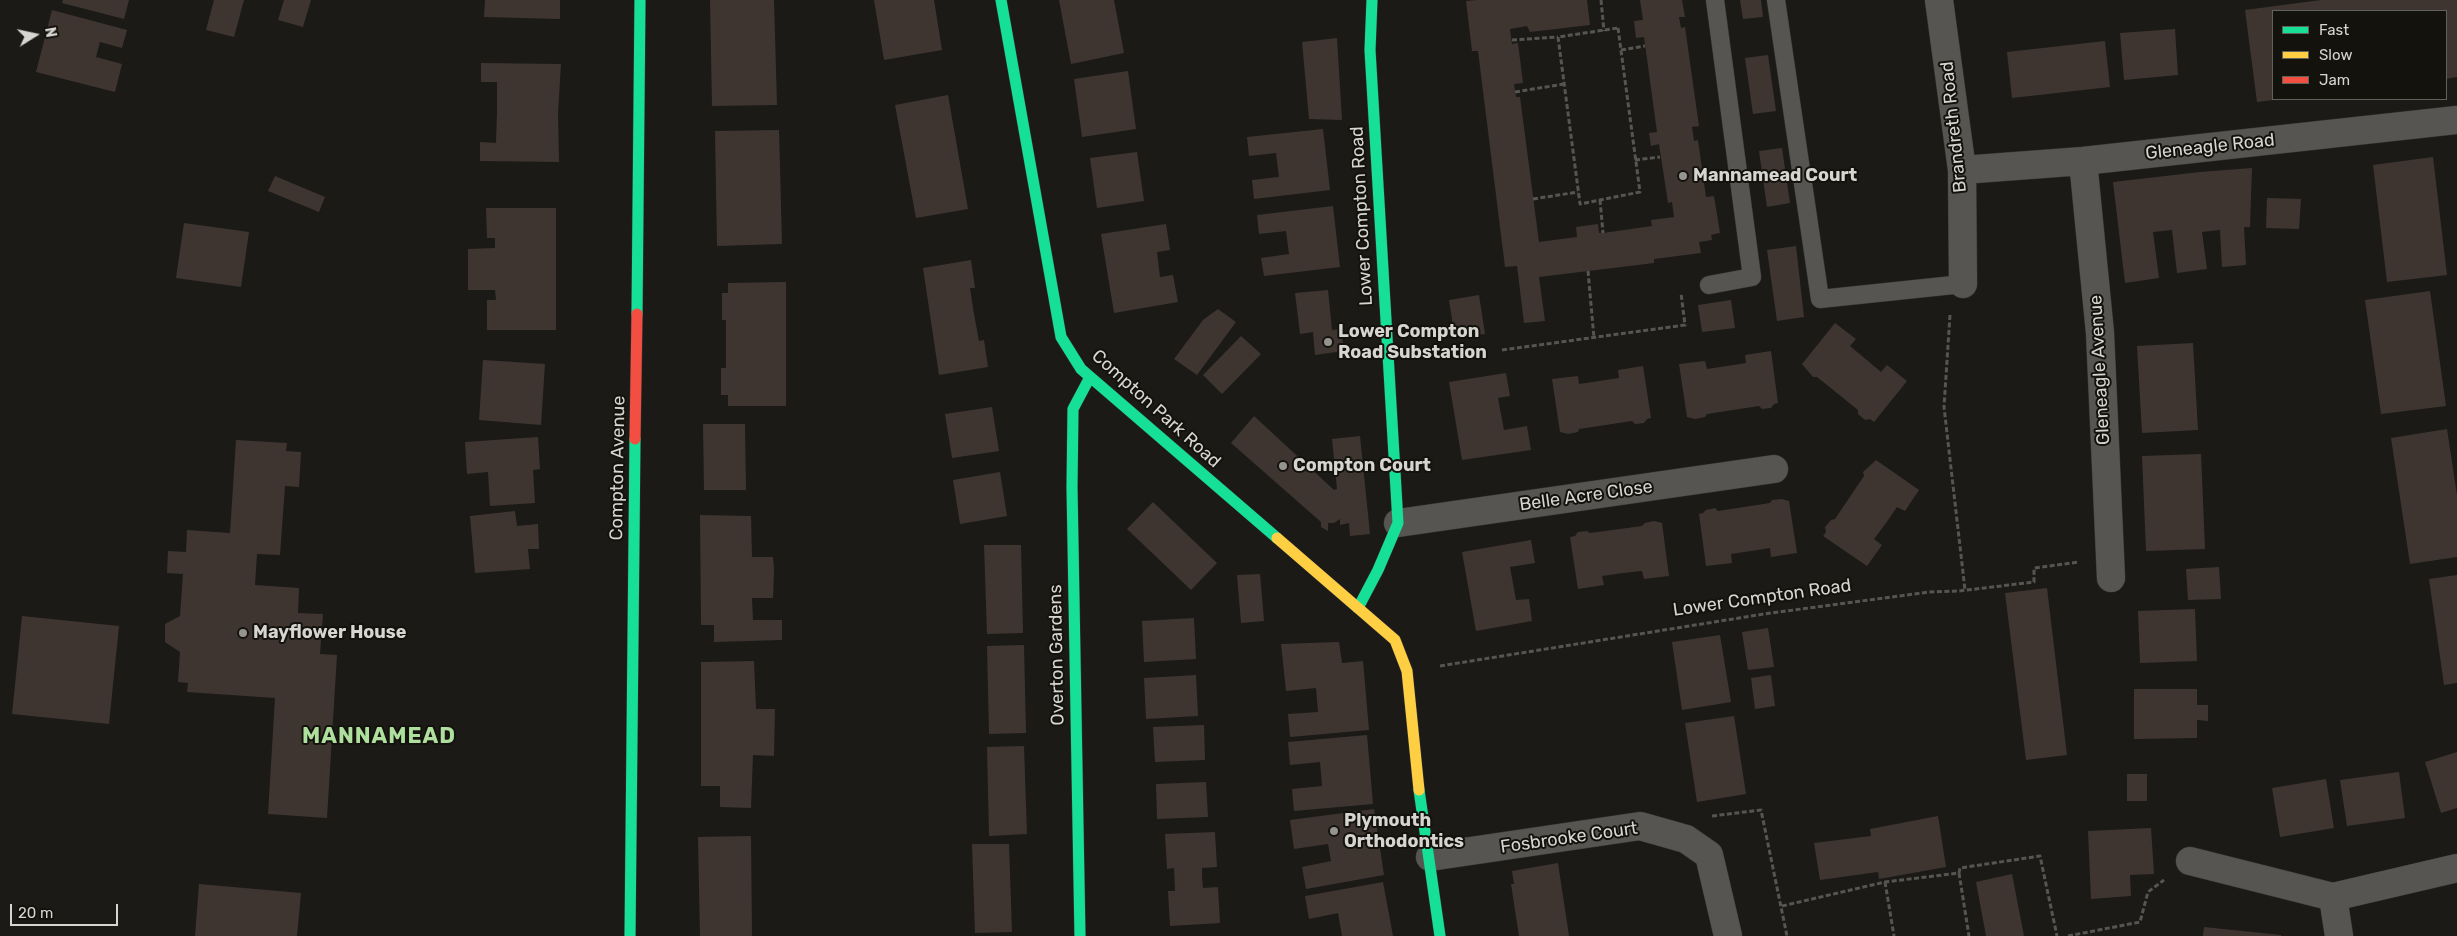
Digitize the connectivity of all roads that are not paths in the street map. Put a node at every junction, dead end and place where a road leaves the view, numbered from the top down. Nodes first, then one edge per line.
1 (640, 0) edge
2 (1001, 0) edge
3 (1372, 0) edge
4 (1716, 0) edge
5 (1776, 0) edge
6 (1939, 0) edge
7 (2457, 120) edge
8 (2083, 161) junction
9 (1962, 170) junction
10 (1709, 285) road end
11 (1958, 285) joint
12 (1090, 377) junction
13 (1774, 470) dead end
14 (1398, 523) junction
15 (2110, 568) road end
16 (1358, 608) junction
17 (1430, 857) junction
18 (2190, 861) road end
19 (2457, 868) edge
20 (2333, 897) junction
21 (630, 936) edge
22 (1080, 936) edge
23 (1440, 936) edge
24 (1728, 936) edge
25 (2339, 936) edge

1 - 21 street, Compton Avenue
2 - 12 street, Compton Park Road
3 - 14 street, Lower Compton Road
4 - 10 lane
5 - 11 lane
6 - 9 street, Brandreth Road
7 - 8 street, Gleneagle Road
8 - 9 street, Gleneagle Road
8 - 15 street, Gleneagle Avenue
9 - 11 street, Brandreth Road
12 - 16 street, Compton Park Road
12 - 22 street, Overton Gardens
13 - 14 street, Belle Acre Close
14 - 16 street, Lower Compton Road
16 - 17 street
17 - 23 street
17 - 24 street, Fosbrooke Court
18 - 20 street
19 - 20 street
20 - 25 street

